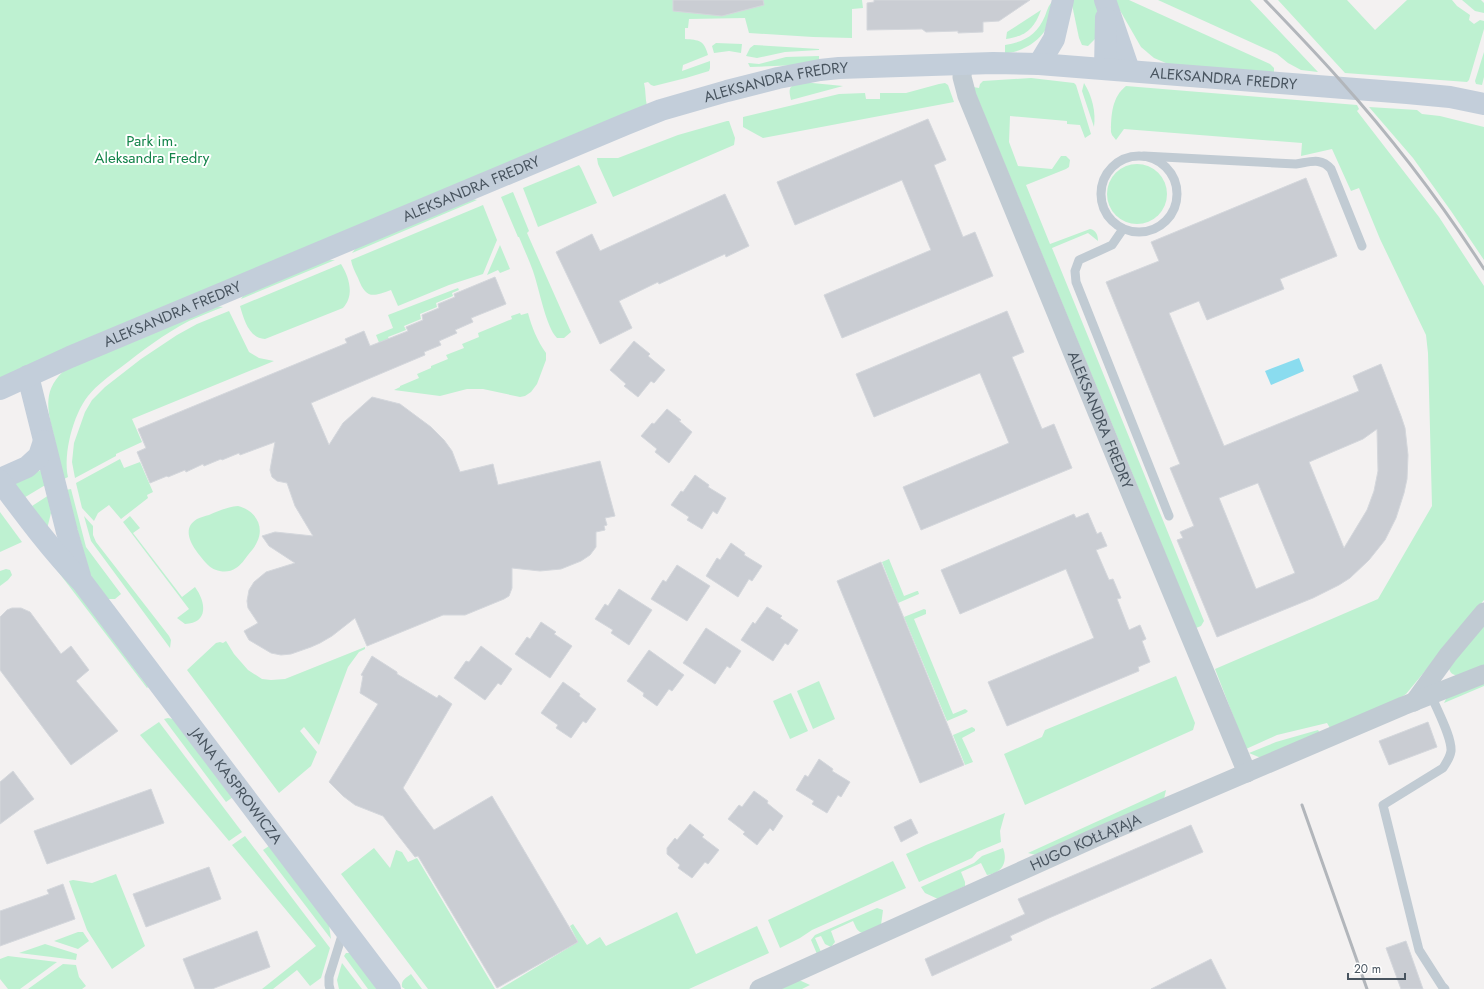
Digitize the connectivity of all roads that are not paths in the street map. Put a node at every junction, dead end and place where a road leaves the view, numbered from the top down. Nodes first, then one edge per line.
1 (1063, 0) edge
2 (1104, 0) edge
3 (1040, 64) junction
4 (963, 65) junction
5 (1072, 66) junction
6 (1105, 69) junction
7 (1129, 70) junction
8 (1484, 104) edge
9 (1144, 156) junction
10 (1123, 229) junction
11 (1362, 246) dead end
12 (28, 376) junction
13 (0, 389) edge
14 (44, 441) junction
15 (0, 480) edge
16 (62, 510) junction
17 (1169, 516) dead end
18 (45, 540) junction
19 (83, 583) junction
20 (1484, 612) edge
21 (1484, 674) edge
22 (1431, 695) junction
23 (1414, 702) junction
24 (1247, 773) junction
25 (344, 928) junction
26 (330, 989) edge
27 (390, 989) edge
28 (759, 989) edge
29 (1445, 989) edge

1 - 3 street
1 - 5 street
2 - 6 street
2 - 7 street
3 - 4 street, ALEKSANDRA FREDRY
3 - 5 street, ALEKSANDRA FREDRY
4 - 12 street, ALEKSANDRA FREDRY
4 - 24 street, ALEKSANDRA FREDRY
5 - 6 street, ALEKSANDRA FREDRY
6 - 7 street, ALEKSANDRA FREDRY
7 - 8 street, ALEKSANDRA FREDRY
9 - 10 lane
9 - 10 lane
9 - 11 lane
10 - 17 lane
12 - 13 street, ALEKSANDRA FREDRY
12 - 14 street, JANA KASPROWICZA
14 - 15 street, JANA KASPROWICZA
14 - 16 street, JANA KASPROWICZA
15 - 18 street, JANA KASPROWICZA
16 - 18 street
16 - 19 street, JANA KASPROWICZA
18 - 19 street, JANA KASPROWICZA
19 - 25 street, JANA KASPROWICZA
20 - 23 street
21 - 22 street, HUGO KOŁŁĄTAJA
22 - 23 street, HUGO KOŁŁĄTAJA
22 - 29 lane
23 - 24 street, HUGO KOŁŁĄTAJA
24 - 28 street, HUGO KOŁŁĄTAJA
25 - 26 lane
25 - 27 street, JANA KASPROWICZA

